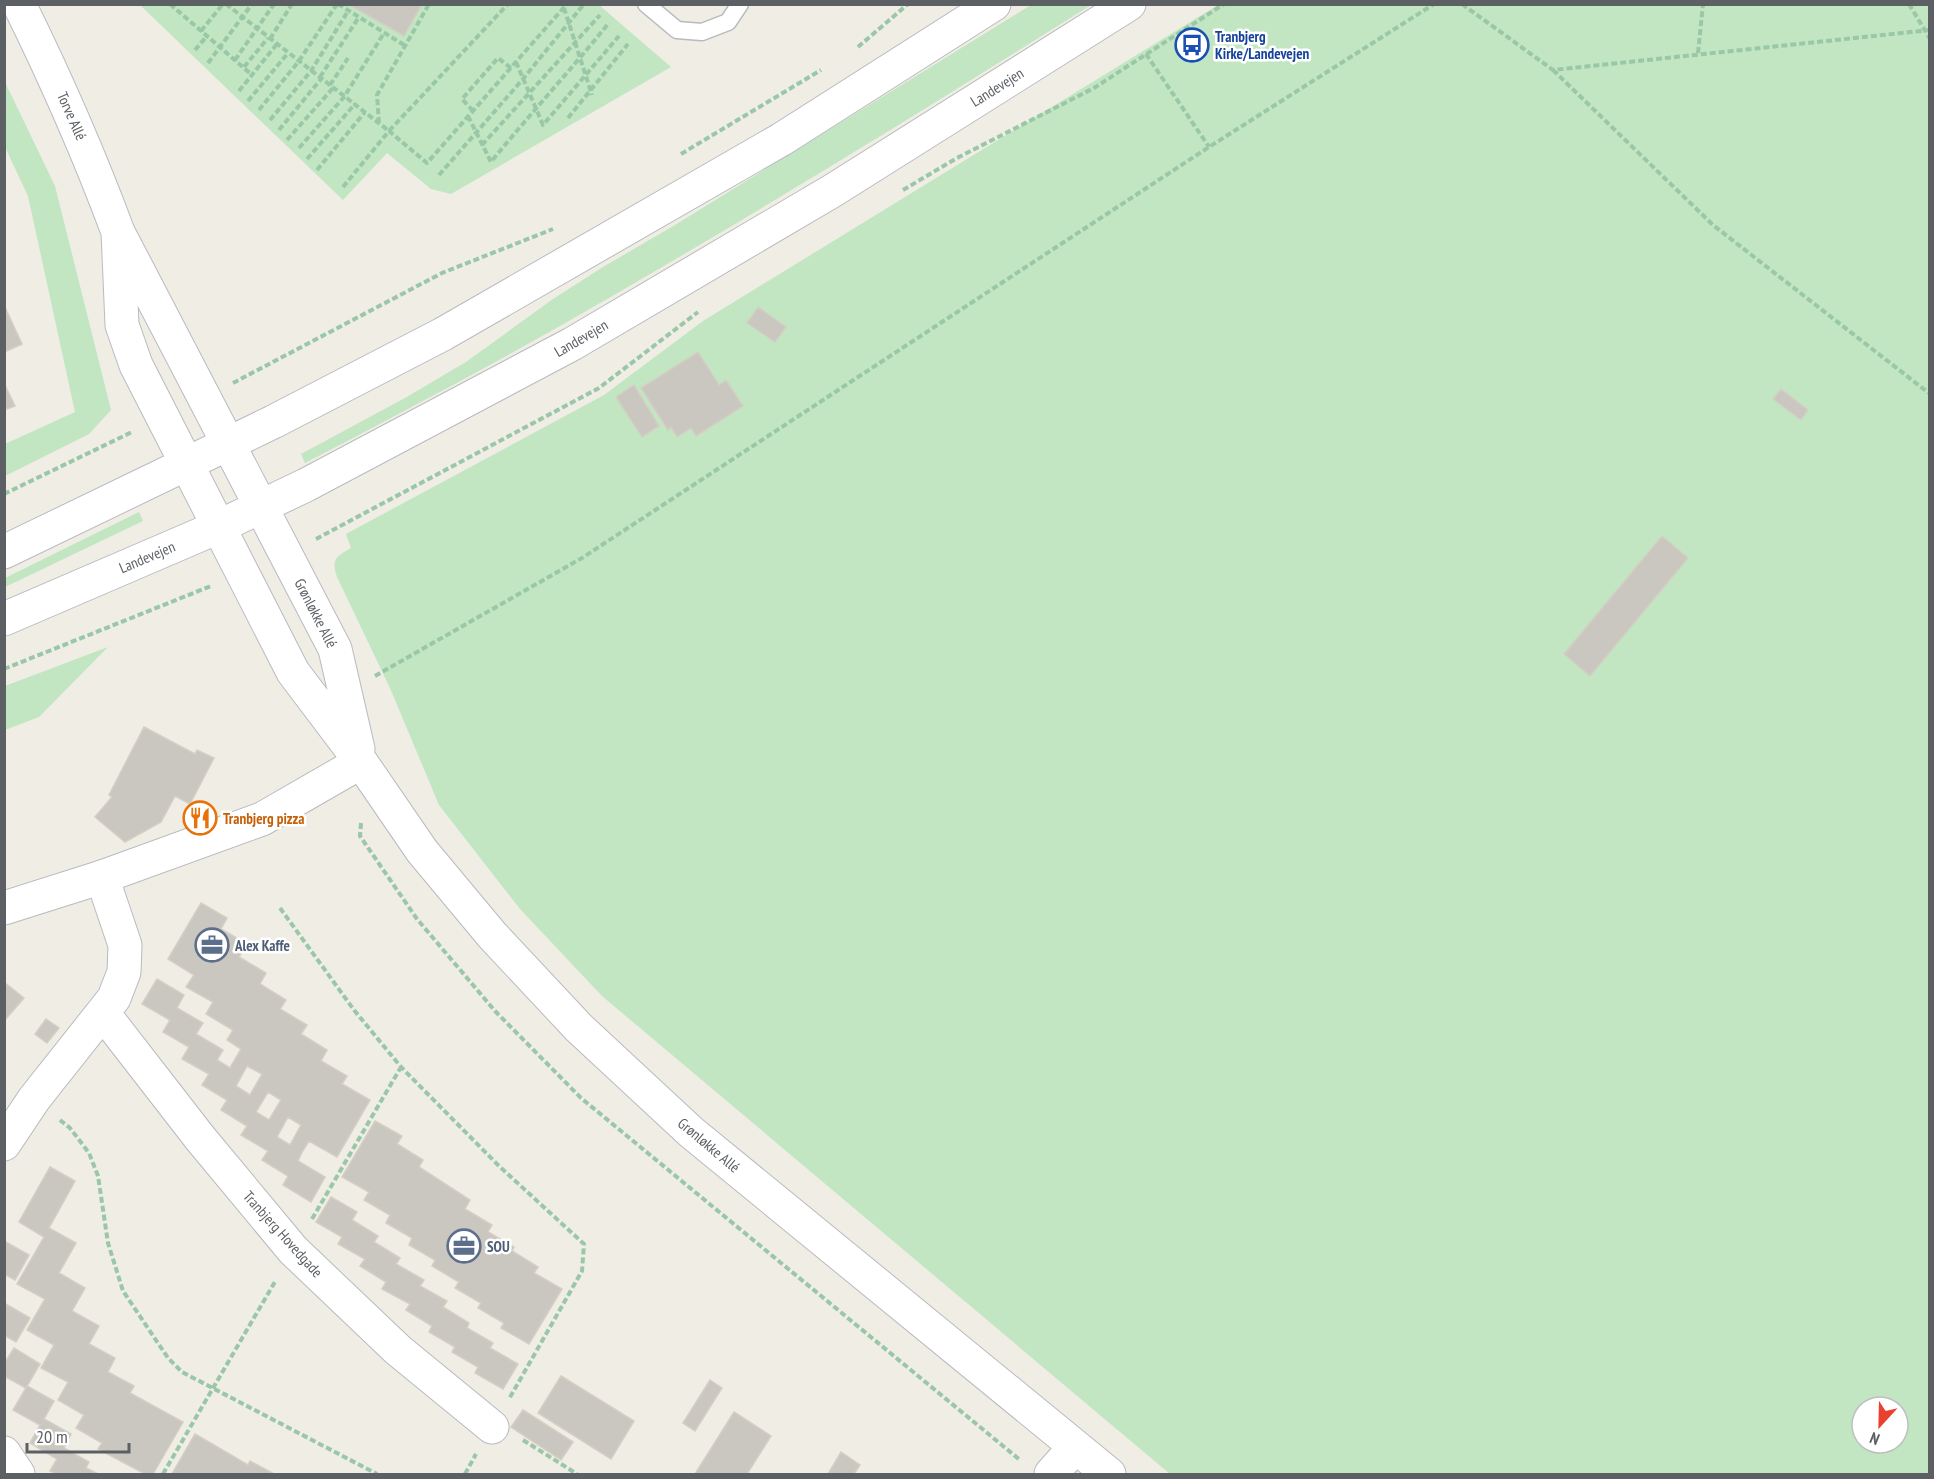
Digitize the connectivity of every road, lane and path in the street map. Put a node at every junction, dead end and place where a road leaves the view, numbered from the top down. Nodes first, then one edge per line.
1 (19, 4) edge
2 (170, 4) edge
3 (225, 4) edge
4 (252, 4) edge
5 (274, 4) edge
6 (292, 4) edge
7 (338, 4) edge
8 (429, 4) edge
9 (584, 4) edge
10 (646, 4) edge
11 (740, 4) edge
12 (908, 4) edge
13 (994, 4) edge
14 (1128, 4) edge
15 (1224, 4) edge
16 (1434, 4) edge
17 (1462, 4) edge
18 (1703, 4) edge
19 (1909, 4) edge
20 (508, 5) edge
21 (566, 6) edge
22 (348, 11) junction
23 (600, 15) dead end
24 (359, 17) junction
25 (243, 18) junction
26 (569, 23) junction
27 (608, 24) dead end
28 (257, 29) junction
29 (1927, 30) edge
30 (201, 31) junction
31 (384, 33) junction
32 (207, 36) junction
33 (619, 36) dead end
34 (269, 38) junction
35 (1929, 39) edge
36 (575, 43) junction
37 (277, 44) junction
38 (628, 44) dead end
39 (404, 45) junction
40 (220, 48) junction
41 (195, 50) dead end
42 (855, 50) dead end
43 (288, 53) junction
44 (1698, 53) junction
45 (1146, 54) junction
46 (348, 58) dead end
47 (580, 58) junction
48 (235, 60) junction
49 (299, 61) junction
50 (516, 62) junction
51 (208, 63) dead end
52 (244, 67) junction
53 (511, 68) junction
54 (824, 69) dead end
55 (1553, 70) junction
56 (311, 71) junction
57 (585, 74) junction
58 (252, 75) junction
59 (321, 78) junction
60 (523, 79) junction
61 (332, 87) junction
62 (239, 91) dead end
63 (529, 93) junction
64 (591, 93) junction
65 (344, 97) junction
66 (248, 101) dead end
67 (355, 104) junction
68 (535, 107) junction
69 (259, 110) dead end
70 (473, 111) junction
71 (365, 112) junction
72 (468, 116) junction
73 (568, 118) dead end
74 (270, 120) dead end
75 (379, 123) junction
76 (279, 130) dead end
77 (389, 131) junction
78 (475, 132) junction
79 (287, 140) dead end
80 (482, 146) junction
81 (1209, 147) junction
82 (298, 148) dead end
83 (680, 155) dead end
84 (307, 159) dead end
85 (318, 170) dead end
86 (439, 175) dead end
87 (344, 187) dead end
88 (897, 193) dead end
89 (557, 227) dead end
90 (118, 231) junction
91 (708, 306) dead end
92 (248, 375) dead end
93 (1929, 394) edge
94 (114, 441) dead end
95 (228, 442) junction
96 (186, 463) junction
97 (4, 494) edge
98 (261, 506) junction
99 (218, 526) junction
100 (331, 532) dead end
101 (4, 552) edge
102 (192, 594) dead end
103 (4, 619) edge
104 (4, 669) edge
105 (345, 692) junction
106 (361, 762) junction
107 (102, 877) junction
108 (4, 908) edge
109 (280, 908) dead end
110 (103, 1013) junction
111 (34, 1099) junction
112 (4, 1144) edge
113 (507, 1433) junction
114 (1075, 1446) junction
115 (4, 1453) edge
116 (18, 1474) edge
117 (377, 1474) edge
118 (465, 1474) edge
119 (578, 1474) edge
120 (1051, 1474) edge
121 (1109, 1474) edge

1 - 90 street, Torve Allé
2 - 30 path
3 - 25 path
3 - 30 path
4 - 25 path
5 - 28 path
6 - 34 path
7 - 22 path
7 - 49 path
8 - 39 path
9 - 26 path
10 - 11 lane
12 - 42 path
13 - 95 street
14 - 98 street, Landevejen
15 - 45 path
16 - 81 path
17 - 55 path
18 - 44 path
19 - 29 path
20 - 77 path
21 - 26 path
21 - 50 path
22 - 24 path
22 - 56 path
23 - 36 path
24 - 31 path
24 - 59 path
25 - 28 path
25 - 40 path
26 - 36 path
26 - 60 path
27 - 47 path
28 - 34 path
28 - 48 path
29 - 35 path
29 - 44 path
30 - 32 path
31 - 39 path
31 - 65 path
32 - 40 path
32 - 41 path
33 - 57 path
34 - 37 path
34 - 52 path
36 - 47 path
36 - 63 path
37 - 43 path
37 - 58 path
38 - 64 path
39 - 75 path
40 - 48 path
40 - 51 path
43 - 49 path
43 - 66 path
44 - 55 path
45 - 81 path
45 - 88 path
46 - 61 path
47 - 57 path
47 - 68 path
48 - 52 path
49 - 56 path
49 - 69 path
50 - 53 path
50 - 60 path
52 - 58 path
53 - 70 path
53 - 70 path
54 - 83 path
55 - 93 path
56 - 59 path
56 - 74 path
57 - 64 path
57 - 68 path
58 - 62 path
59 - 61 path
59 - 76 path
60 - 63 path
60 - 78 path
61 - 65 path
61 - 79 path
63 - 68 path
63 - 80 path
64 - 73 path
65 - 67 path
65 - 82 path
67 - 71 path
67 - 84 path
68 - 80 path
70 - 72 path
71 - 75 path
71 - 85 path
72 - 77 path
72 - 78 path
75 - 77 path
77 - 87 path
78 - 80 path
78 - 86 path
81 - 105 path
89 - 92 path
90 - 95 street, Torve Allé
90 - 96 street, Torve Allé
91 - 100 path
94 - 97 path
95 - 96 street
95 - 98 street, Grønløkke Allé
96 - 99 street, Torve Allé
96 - 101 street
98 - 99 street, Landevejen
98 - 105 street, Grønløkke Allé
99 - 103 street, Landevejen
99 - 106 street, Grønløkke Allé
102 - 104 path
105 - 106 street, Grønløkke Allé
106 - 107 street
106 - 114 street, Grønløkke Allé
107 - 108 street
107 - 110 street
109 - 113 path
110 - 111 street
110 - 113 street, Tranbjerg Hovedgade
111 - 112 street
111 - 117 path
113 - 118 path
113 - 119 path
114 - 120 street
114 - 121 street, Grønløkke Allé
115 - 116 street

